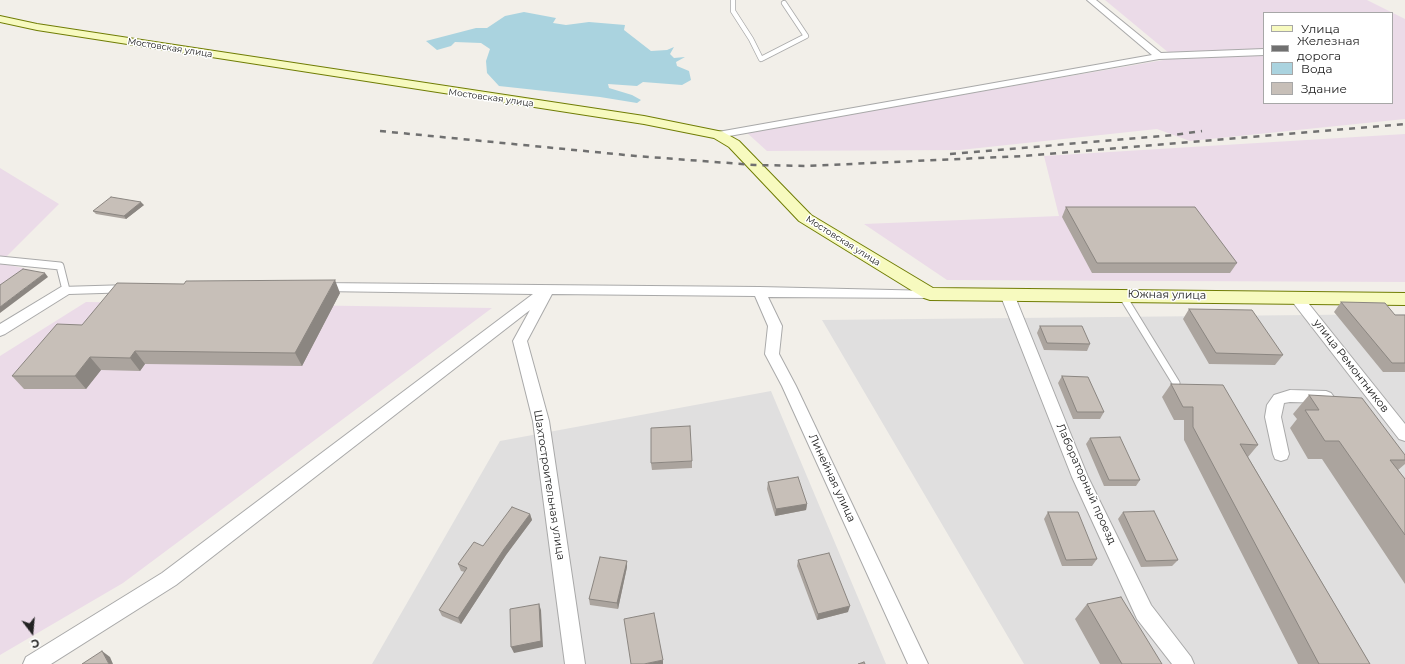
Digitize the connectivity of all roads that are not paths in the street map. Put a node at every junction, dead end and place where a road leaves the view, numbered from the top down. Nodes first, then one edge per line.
1 (733, 0) edge
2 (1091, 0) edge
3 (784, 3) dead end
4 (0, 19) edge
5 (1263, 52) edge
6 (1159, 56) junction
7 (718, 136) junction
8 (0, 260) edge
9 (311, 287) edge
10 (145, 289) edge
11 (66, 290) junction
12 (547, 290) junction
13 (759, 291) junction
14 (930, 294) junction
15 (1007, 294) junction
16 (1122, 295) junction
17 (1296, 297) junction
18 (1405, 299) edge
19 (0, 331) edge
20 (1176, 384) edge
21 (1376, 398) junction
22 (1405, 434) edge
23 (1281, 454) dead end
24 (33, 664) edge
25 (575, 664) edge
26 (918, 664) edge
27 (1184, 664) edge

1 - 3 lane
2 - 6 street
4 - 7 street, Мостовская улица
5 - 6 street
6 - 7 street
7 - 14 street, Мостовская улица
8 - 11 lane
9 - 12 street
10 - 11 street
11 - 19 street
12 - 13 street
12 - 24 street
12 - 25 street, Шахтостроительная улица
13 - 14 street
13 - 26 street, Линейная улица
14 - 15 street, Южная улица
15 - 16 street, Южная улица
15 - 27 street, Лабораторный проезд
16 - 17 street, Южная улица
16 - 20 lane
17 - 18 street, Южная улица
17 - 21 street, улица Ремонтников
21 - 22 street, улица Ремонтников
21 - 23 street

